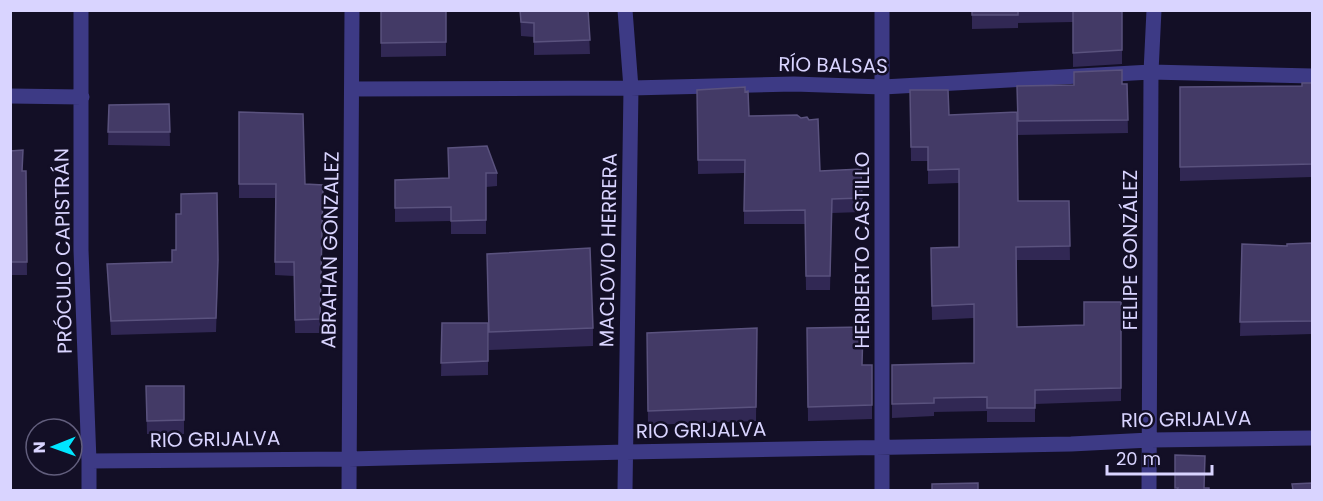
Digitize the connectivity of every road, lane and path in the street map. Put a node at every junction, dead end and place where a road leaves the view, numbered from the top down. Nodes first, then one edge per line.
1 (81, 10) edge
2 (352, 10) edge
3 (625, 10) edge
4 (882, 10) edge
5 (1154, 10) edge
6 (1151, 72) junction
7 (1312, 76) edge
8 (883, 87) junction
9 (631, 88) junction
10 (352, 89) junction
11 (10, 96) edge
12 (82, 97) junction
13 (1312, 438) edge
14 (1150, 440) junction
15 (883, 448) junction
16 (626, 452) junction
17 (349, 459) junction
18 (89, 461) junction
19 (89, 490) edge
20 (349, 490) edge
21 (625, 490) edge
22 (882, 490) edge
23 (1149, 490) edge

1 - 12 street, PRÓCULO CAPISTRÁN
2 - 10 street, ABRAHAN GONZALEZ
3 - 9 street, MACLOVIO HERRERA
4 - 8 street, HERIBERTO CASTILLO
5 - 6 street, FELIPE GONZÁLEZ
6 - 7 street, RÍO BALSAS
6 - 8 street, RÍO BALSAS
6 - 14 street, FELIPE GONZÁLEZ
8 - 9 street, RÍO BALSAS
8 - 15 street, HERIBERTO CASTILLO
9 - 10 street, RÍO BALSAS
9 - 16 street, MACLOVIO HERRERA
10 - 17 street, ABRAHAN GONZALEZ
11 - 12 street
12 - 18 street, PRÓCULO CAPISTRÁN
13 - 14 street, RIO GRIJALVA
14 - 15 street, RIO GRIJALVA
14 - 23 street, FELIPE GONZÁLEZ
15 - 16 street, RIO GRIJALVA
15 - 22 street, HERIBERTO CASTILLO
16 - 17 street, RIO GRIJALVA
16 - 21 street, MACLOVIO HERRERA
17 - 18 street, RIO GRIJALVA
17 - 20 street, ABRAHAN GONZALEZ
18 - 19 street, PRÓCULO CAPISTRÁN

